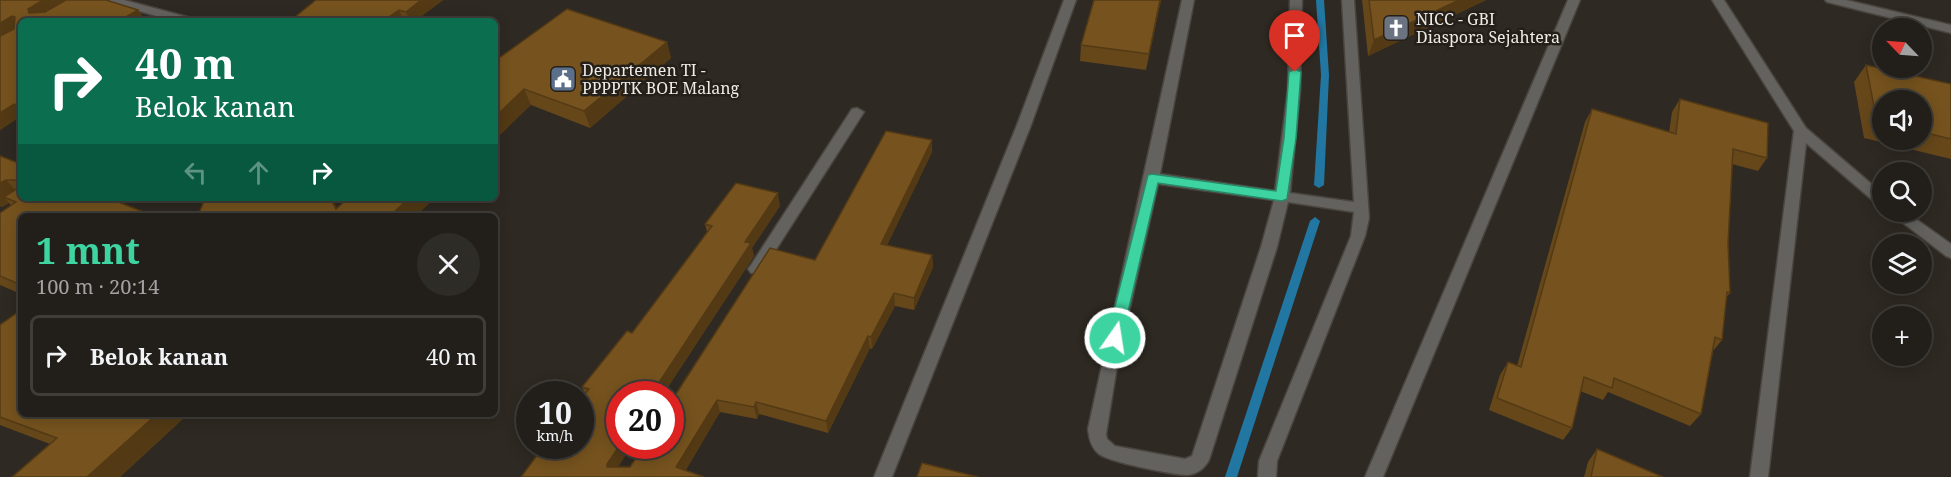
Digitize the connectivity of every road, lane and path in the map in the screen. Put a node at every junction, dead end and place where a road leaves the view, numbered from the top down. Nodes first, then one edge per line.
1 (111, 0) edge
2 (1070, 0) edge
3 (1188, 0) edge
4 (1296, 0) edge
5 (1348, 0) edge
6 (1574, 0) edge
7 (1718, 0) edge
8 (1831, 0) edge
9 (176, 18) edge
10 (1951, 29) edge
11 (857, 112) dead end
12 (1801, 131) junction
13 (1152, 178) junction
14 (1872, 191) edge
15 (1282, 196) junction
16 (1362, 208) junction
17 (1910, 222) edge
18 (1951, 252) edge
19 (747, 283) edge
20 (883, 477) edge
21 (1267, 477) edge
22 (1374, 477) edge
23 (1759, 477) edge

1 - 9 street
2 - 20 street
3 - 13 street
4 - 15 street
5 - 16 street
6 - 22 street
7 - 12 street
8 - 10 street
11 - 19 street
12 - 14 street
12 - 23 street
13 - 15 street
13 - 15 street
15 - 16 street
16 - 21 street
17 - 18 street

